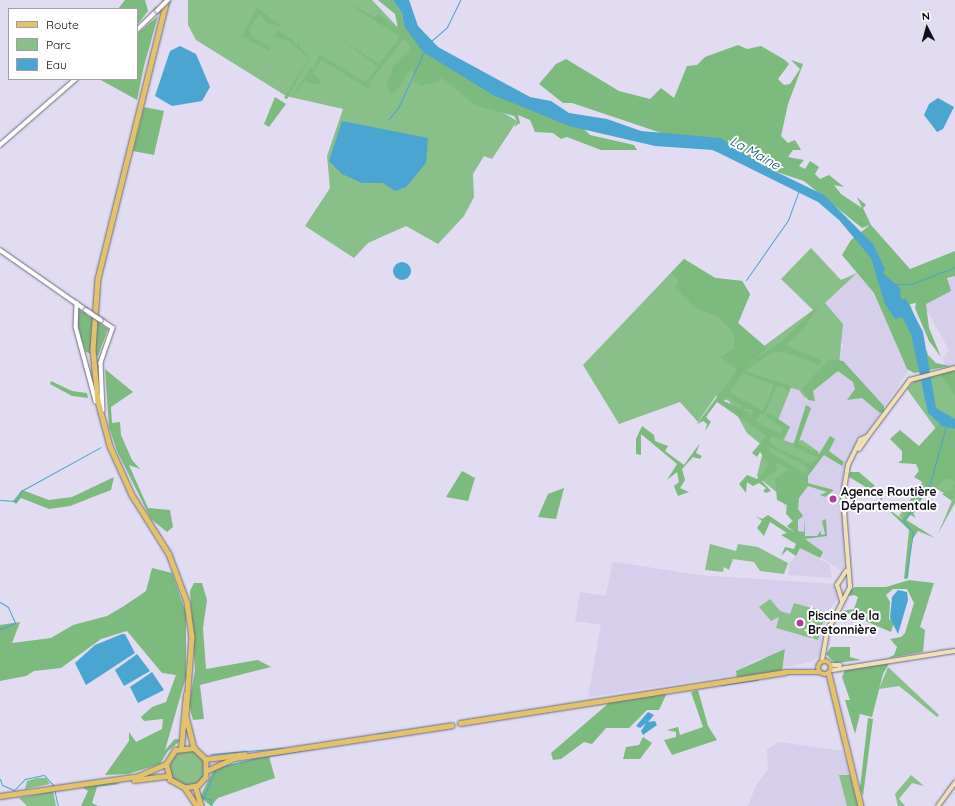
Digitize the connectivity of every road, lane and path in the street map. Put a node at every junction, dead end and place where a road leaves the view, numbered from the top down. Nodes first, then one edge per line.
1 (167, 0) edge
2 (138, 29) edge
3 (75, 80) edge
4 (0, 145) edge
5 (0, 250) edge
6 (77, 304) junction
7 (955, 368) edge
8 (100, 411) junction
9 (102, 417) junction
10 (846, 569) junction
11 (842, 579) junction
12 (848, 581) junction
13 (840, 591) junction
14 (847, 591) junction
15 (842, 601) junction
16 (955, 651) edge
17 (824, 661) junction
18 (832, 665) junction
19 (846, 666) junction
20 (818, 669) junction
21 (829, 673) junction
22 (190, 679) junction
23 (181, 748) junction
24 (194, 748) junction
25 (267, 754) junction
26 (206, 759) junction
27 (166, 764) junction
28 (208, 770) junction
29 (168, 776) junction
30 (114, 780) junction
31 (955, 783) edge
32 (197, 786) junction
33 (185, 788) junction
34 (0, 796) edge
35 (197, 806) edge
36 (201, 806) edge
37 (860, 806) edge
38 (938, 806) edge

1 - 2 street, bridge
1 - 8 main road
3 - 4 street
5 - 6 street
6 - 8 street
6 - 9 street, bridge
7 - 10 main road
8 - 9 main road
9 - 22 main road
10 - 11 main road
10 - 12 main road
11 - 12 main road
11 - 13 main road
12 - 14 main road
13 - 14 main road
13 - 15 main road
14 - 15 main road
15 - 17 main road
16 - 19 main road
17 - 18 main road
17 - 20 main road
18 - 19 main road
18 - 21 main road
19 - 21 main road
20 - 21 main road
20 - 25 main road
21 - 37 main road
22 - 23 main road
22 - 24 main road
23 - 24 main road
23 - 27 main road
24 - 26 main road
25 - 26 main road
25 - 28 main road
26 - 28 main road
27 - 29 main road
27 - 30 main road
28 - 32 main road
29 - 30 main road
29 - 33 main road
30 - 34 main road
31 - 38 main road
32 - 33 main road
32 - 36 main road
33 - 35 main road

